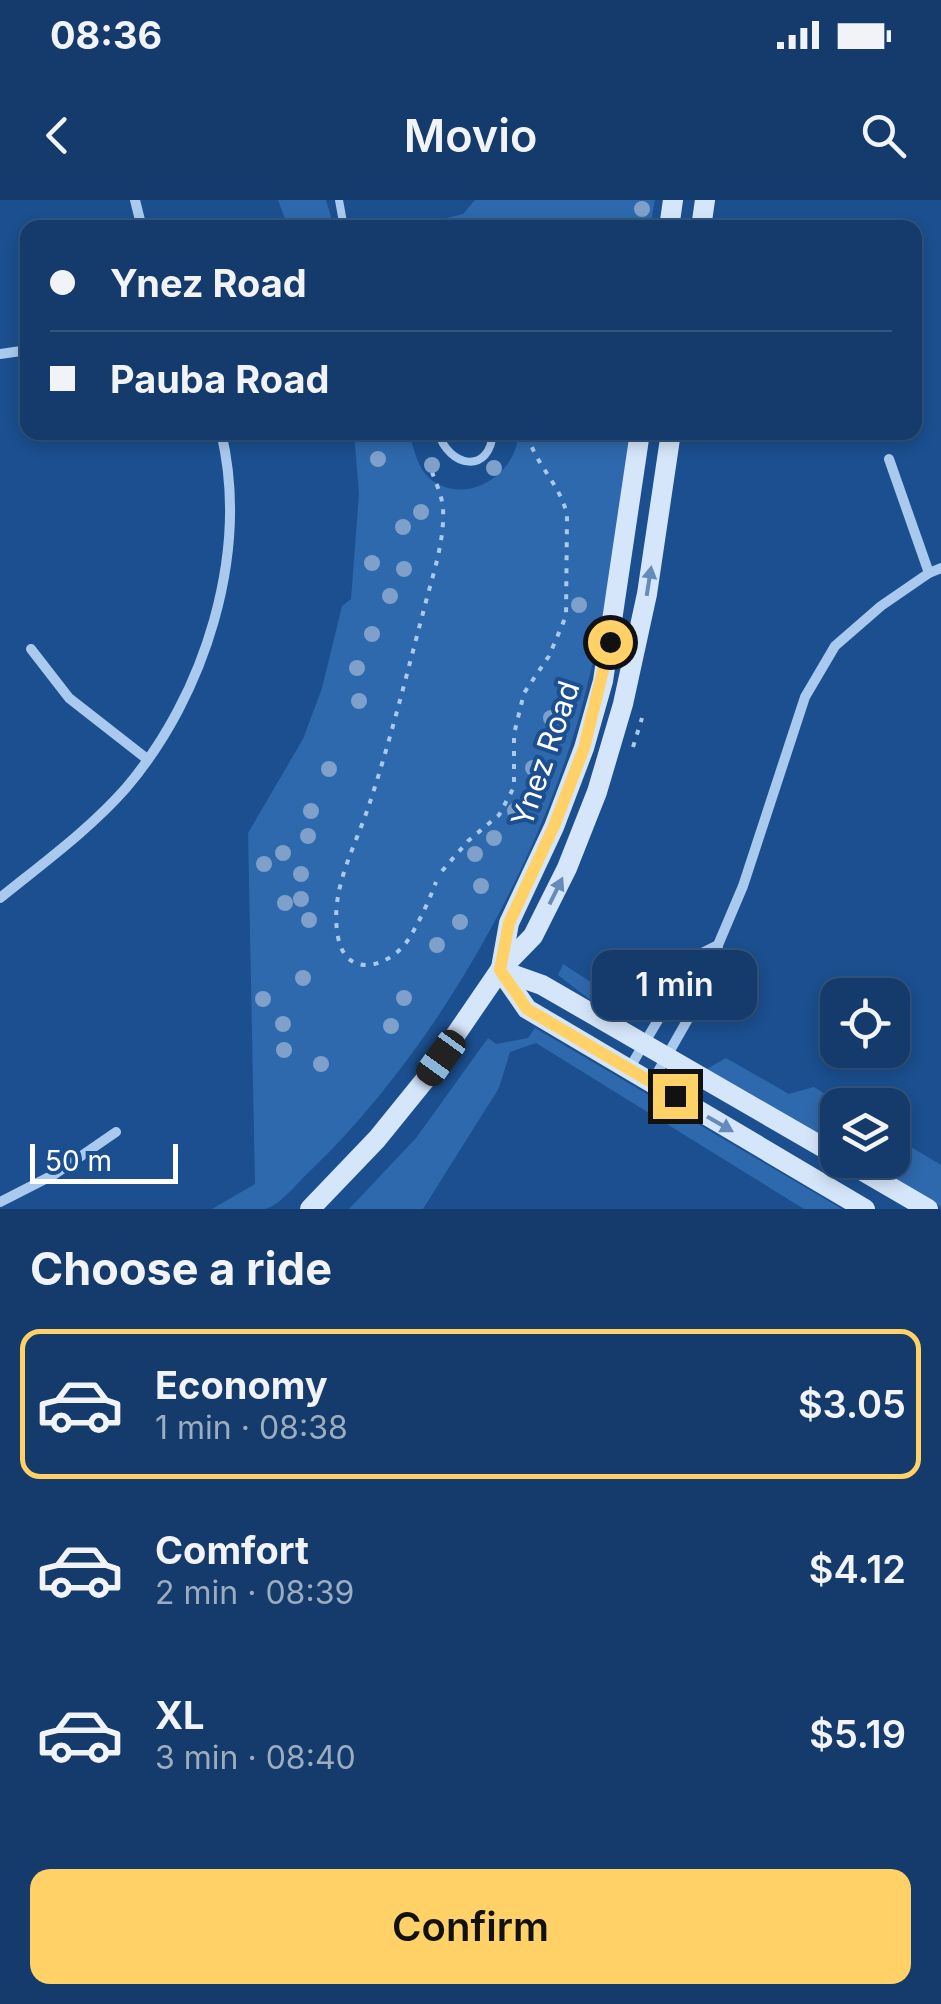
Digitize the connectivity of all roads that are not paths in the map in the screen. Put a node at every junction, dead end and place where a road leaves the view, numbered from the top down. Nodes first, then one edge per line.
1 (221, 440) edge
2 (442, 440) edge
3 (493, 440) edge
4 (639, 440) edge
5 (671, 440) edge
6 (889, 459) dead end
7 (941, 568) edge
8 (929, 573) junction
9 (31, 648) dead end
10 (146, 759) junction
11 (0, 898) edge
12 (718, 945) junction
13 (500, 970) junction
14 (645, 1043) junction
15 (668, 1056) junction
16 (629, 1069) junction
17 (652, 1082) junction
18 (116, 1132) dead end
19 (820, 1145) edge
20 (875, 1178) edge
21 (0, 1202) edge
22 (310, 1209) edge
23 (865, 1209) edge
24 (928, 1209) edge

1 - 10 street
2 - 3 lane
4 - 13 main road, Ynez Road
13 -> 5 main road, Ynez Road
6 - 8 street
7 - 8 street
8 - 12 street
9 - 10 street
10 - 11 street
12 - 14 street
12 - 15 street
13 - 14 main road
13 - 16 main road
13 - 22 main road, Ynez Road
14 - 15 main road
14 - 16 street
15 - 17 street
15 - 19 main road
16 - 17 main road
17 -> 23 main road
18 - 21 street
20 - 24 main road

